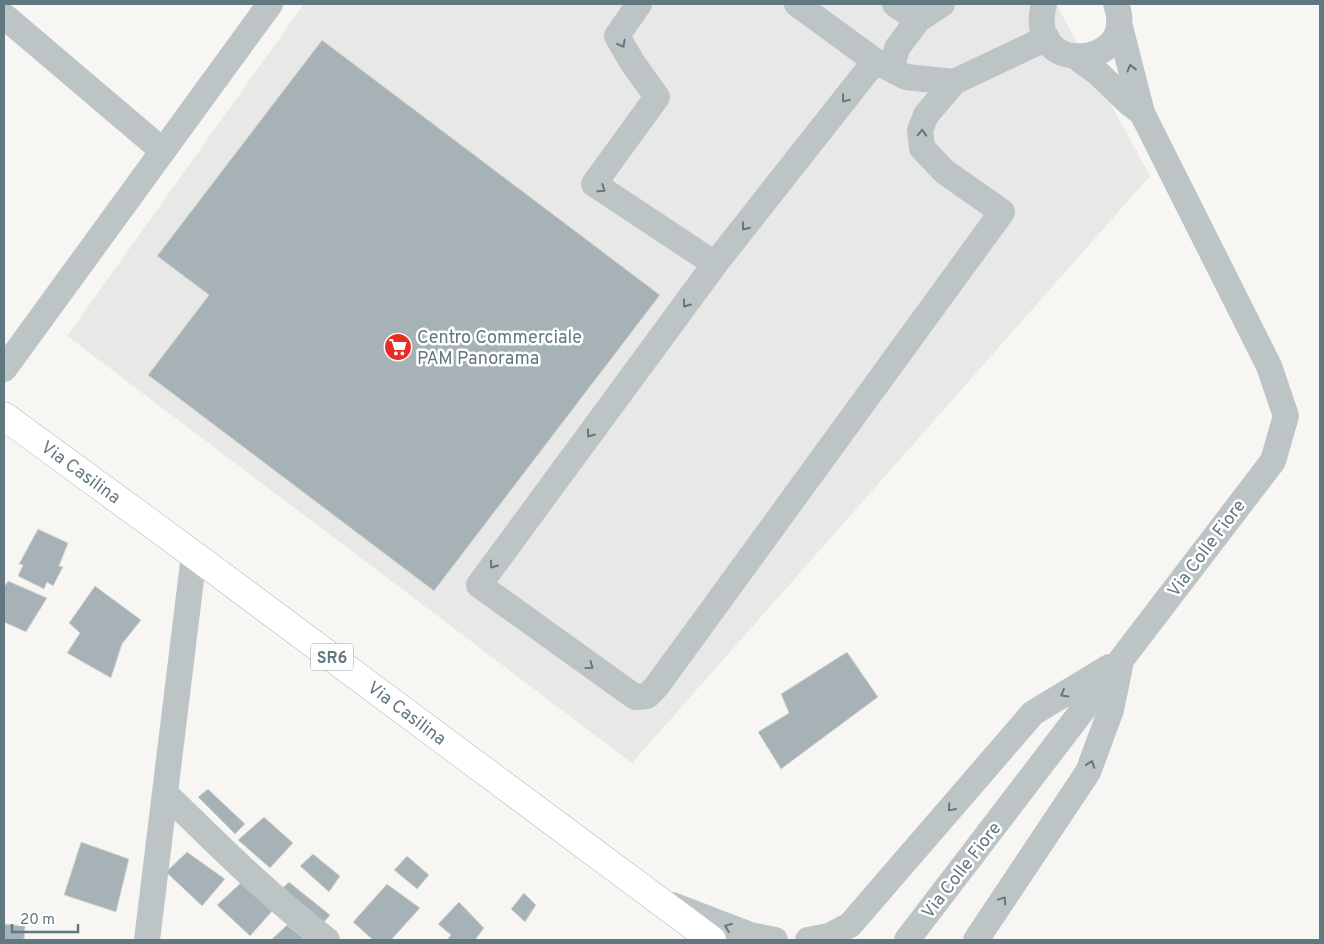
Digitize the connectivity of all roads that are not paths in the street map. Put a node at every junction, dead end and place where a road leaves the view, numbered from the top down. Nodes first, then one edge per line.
1 (270, 4) edge
2 (639, 4) edge
3 (797, 4) edge
4 (895, 4) edge
5 (942, 4) edge
6 (1044, 4) edge
7 (919, 12) edge
8 (1118, 13) edge
9 (4, 16) edge
10 (1046, 38) junction
11 (1076, 58) junction
12 (883, 65) junction
13 (954, 82) junction
14 (1142, 113) junction
15 (163, 151) junction
16 (715, 264) junction
17 (4, 369) edge
18 (4, 416) edge
19 (194, 555) junction
20 (1121, 660) junction
21 (165, 793) junction
22 (658, 900) junction
23 (147, 940) edge
24 (327, 940) edge
25 (712, 940) edge
26 (775, 940) edge
27 (808, 940) edge
28 (907, 940) edge
29 (976, 940) edge

1 - 15 street
2 -> 16 street
3 - 12 street
4 - 7 street
5 - 7 street
6 - 10 street
7 - 12 street
8 - 11 street
14 -> 8 street, Via Colle Fiore
9 - 15 street
10 - 11 street, Via Colle Fiore
10 - 13 street
11 - 14 street, Via Colle Fiore
12 - 13 street
12 -> 16 street
16 -> 13 street
14 - 20 street, Via Colle Fiore
15 - 17 street
18 - 19 main road, Via Casilina / SR6
19 - 21 street
19 - 22 main road, Via Casilina / SR6
20 -> 27 street
20 - 28 street, Via Colle Fiore
29 -> 20 street
21 - 23 street
21 - 24 street
22 - 25 main road, Via Casilina / SR6
26 -> 22 street

